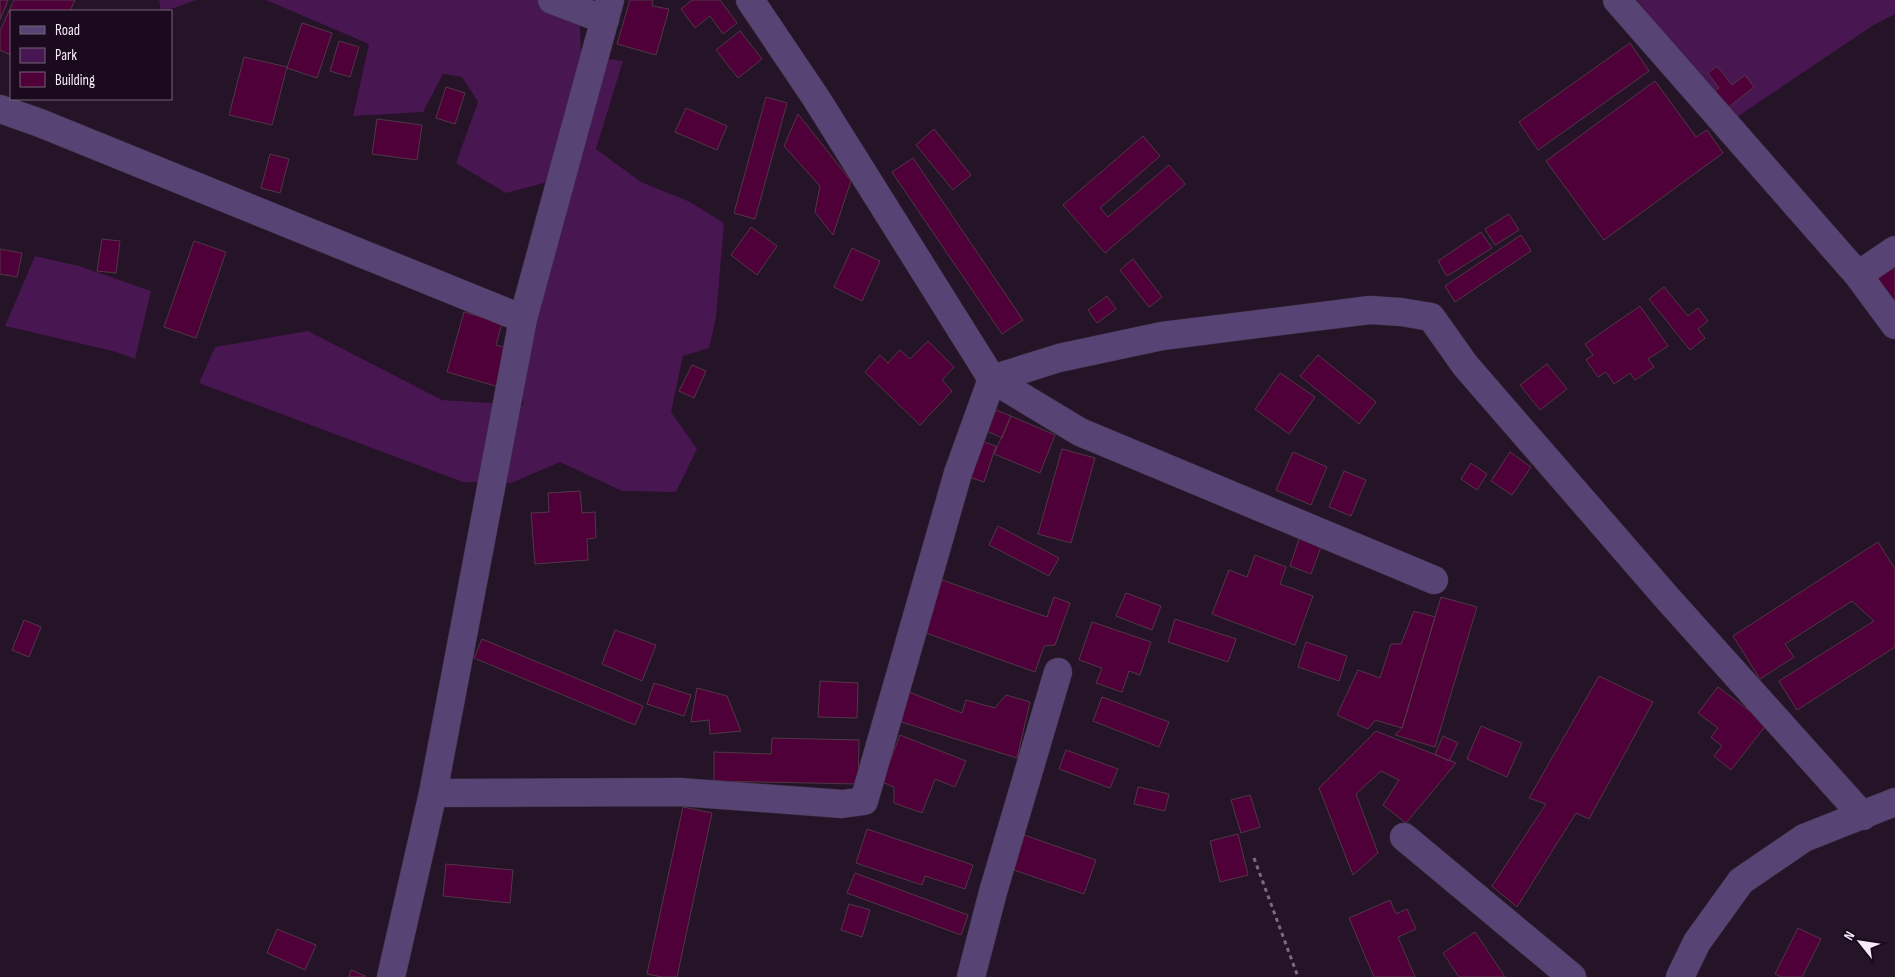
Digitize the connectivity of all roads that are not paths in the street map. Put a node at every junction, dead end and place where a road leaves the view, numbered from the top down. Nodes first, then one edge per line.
1 (552, 0) edge
2 (750, 0) edge
3 (1617, 0) edge
4 (608, 10) edge
5 (0, 109) edge
6 (1895, 250) edge
7 (1858, 274) junction
8 (523, 319) junction
9 (1895, 325) edge
10 (992, 379) junction
11 (1434, 580) dead end
12 (1058, 672) dead end
13 (433, 793) junction
14 (1895, 802) edge
15 (1863, 816) junction
16 (1404, 837) dead end
17 (391, 977) edge
18 (971, 977) edge
19 (1572, 977) edge
20 (1680, 977) edge

1 - 4 street
2 - 10 street
3 - 7 street
4 - 8 street
5 - 8 street
6 - 7 street
7 - 9 street
8 - 13 street
10 - 11 street
10 - 13 street
10 - 15 street
12 - 18 street
13 - 17 street
14 - 15 street
15 - 20 street
16 - 19 street

